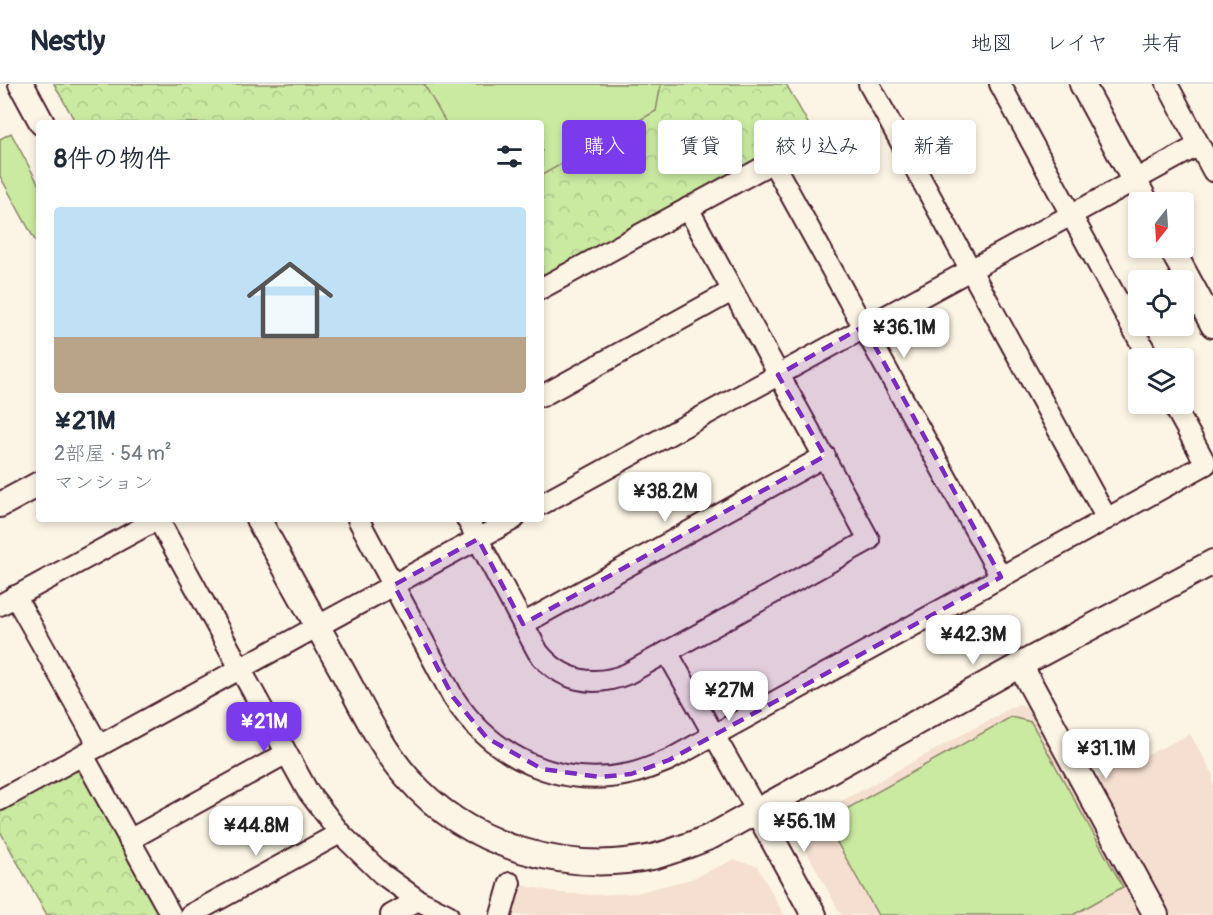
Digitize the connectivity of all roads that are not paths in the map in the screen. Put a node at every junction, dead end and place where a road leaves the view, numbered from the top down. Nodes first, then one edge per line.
1 (21, 84) edge
2 (869, 84) edge
3 (999, 84) edge
4 (1082, 84) edge
5 (1167, 84) edge
6 (40, 120) edge
7 (1198, 145) junction
8 (1213, 171) edge
9 (1134, 180) junction
10 (1141, 192) edge
11 (688, 208) junction
12 (1071, 214) junction
13 (1176, 258) edge
14 (971, 269) junction
15 (544, 287) edge
16 (732, 291) junction
17 (1213, 325) edge
18 (864, 326) junction
19 (1144, 348) edge
20 (778, 375) junction
21 (544, 395) edge
22 (1178, 414) edge
23 (825, 456) junction
24 (36, 486) edge
25 (544, 503) edge
26 (0, 505) edge
27 (1107, 519) junction
28 (152, 522) edge
29 (160, 522) edge
30 (260, 522) edge
31 (360, 522) edge
32 (469, 522) edge
33 (509, 522) edge
34 (478, 539) junction
35 (1213, 562) edge
36 (1001, 577) junction
37 (394, 585) junction
38 (8, 600) edge
39 (523, 624) junction
40 (317, 625) junction
41 (667, 651) junction
42 (1020, 665) junction
43 (240, 668) junction
44 (715, 734) junction
45 (91, 750) junction
46 (285, 754) junction
47 (2, 794) edge
48 (757, 811) junction
49 (340, 833) junction
50 (129, 840) junction
51 (510, 883) dead end
52 (418, 900) junction
53 (171, 915) edge
54 (190, 915) edge
55 (391, 915) edge
56 (447, 915) edge
57 (501, 915) edge
58 (814, 915) edge
59 (1156, 915) edge

1 - 6 street
2 - 14 street
3 - 12 street
4 - 9 street
5 - 7 street
7 - 8 street
7 - 9 street
9 - 10 street
9 - 12 street
11 - 15 street
11 - 16 street
11 - 18 street
12 - 14 street
12 - 19 street
13 - 17 street
14 - 18 street
14 - 27 street
16 - 20 street
16 - 21 street
18 - 20 street
18 - 36 street
20 - 23 street
20 - 25 street
22 - 27 street
23 - 39 street
23 - 41 street
24 - 26 street
27 - 36 street
28 - 38 street
29 - 43 street
30 - 40 street
31 - 37 street
32 - 34 street
33 - 34 street
34 - 37 street
34 - 39 street
35 - 42 street
36 - 44 street
37 - 40 street
37 - 44 street
38 - 45 street
39 - 41 street
40 - 43 street
40 - 48 street
41 - 44 street
42 - 48 street
42 - 59 street
43 - 45 street
43 - 46 street
44 - 48 street
45 - 47 street
45 - 50 street
46 - 49 street
46 - 50 street
48 - 58 street
49 - 52 street
49 - 54 street
50 - 53 street
51 - 57 street
52 - 55 street
52 - 56 street

